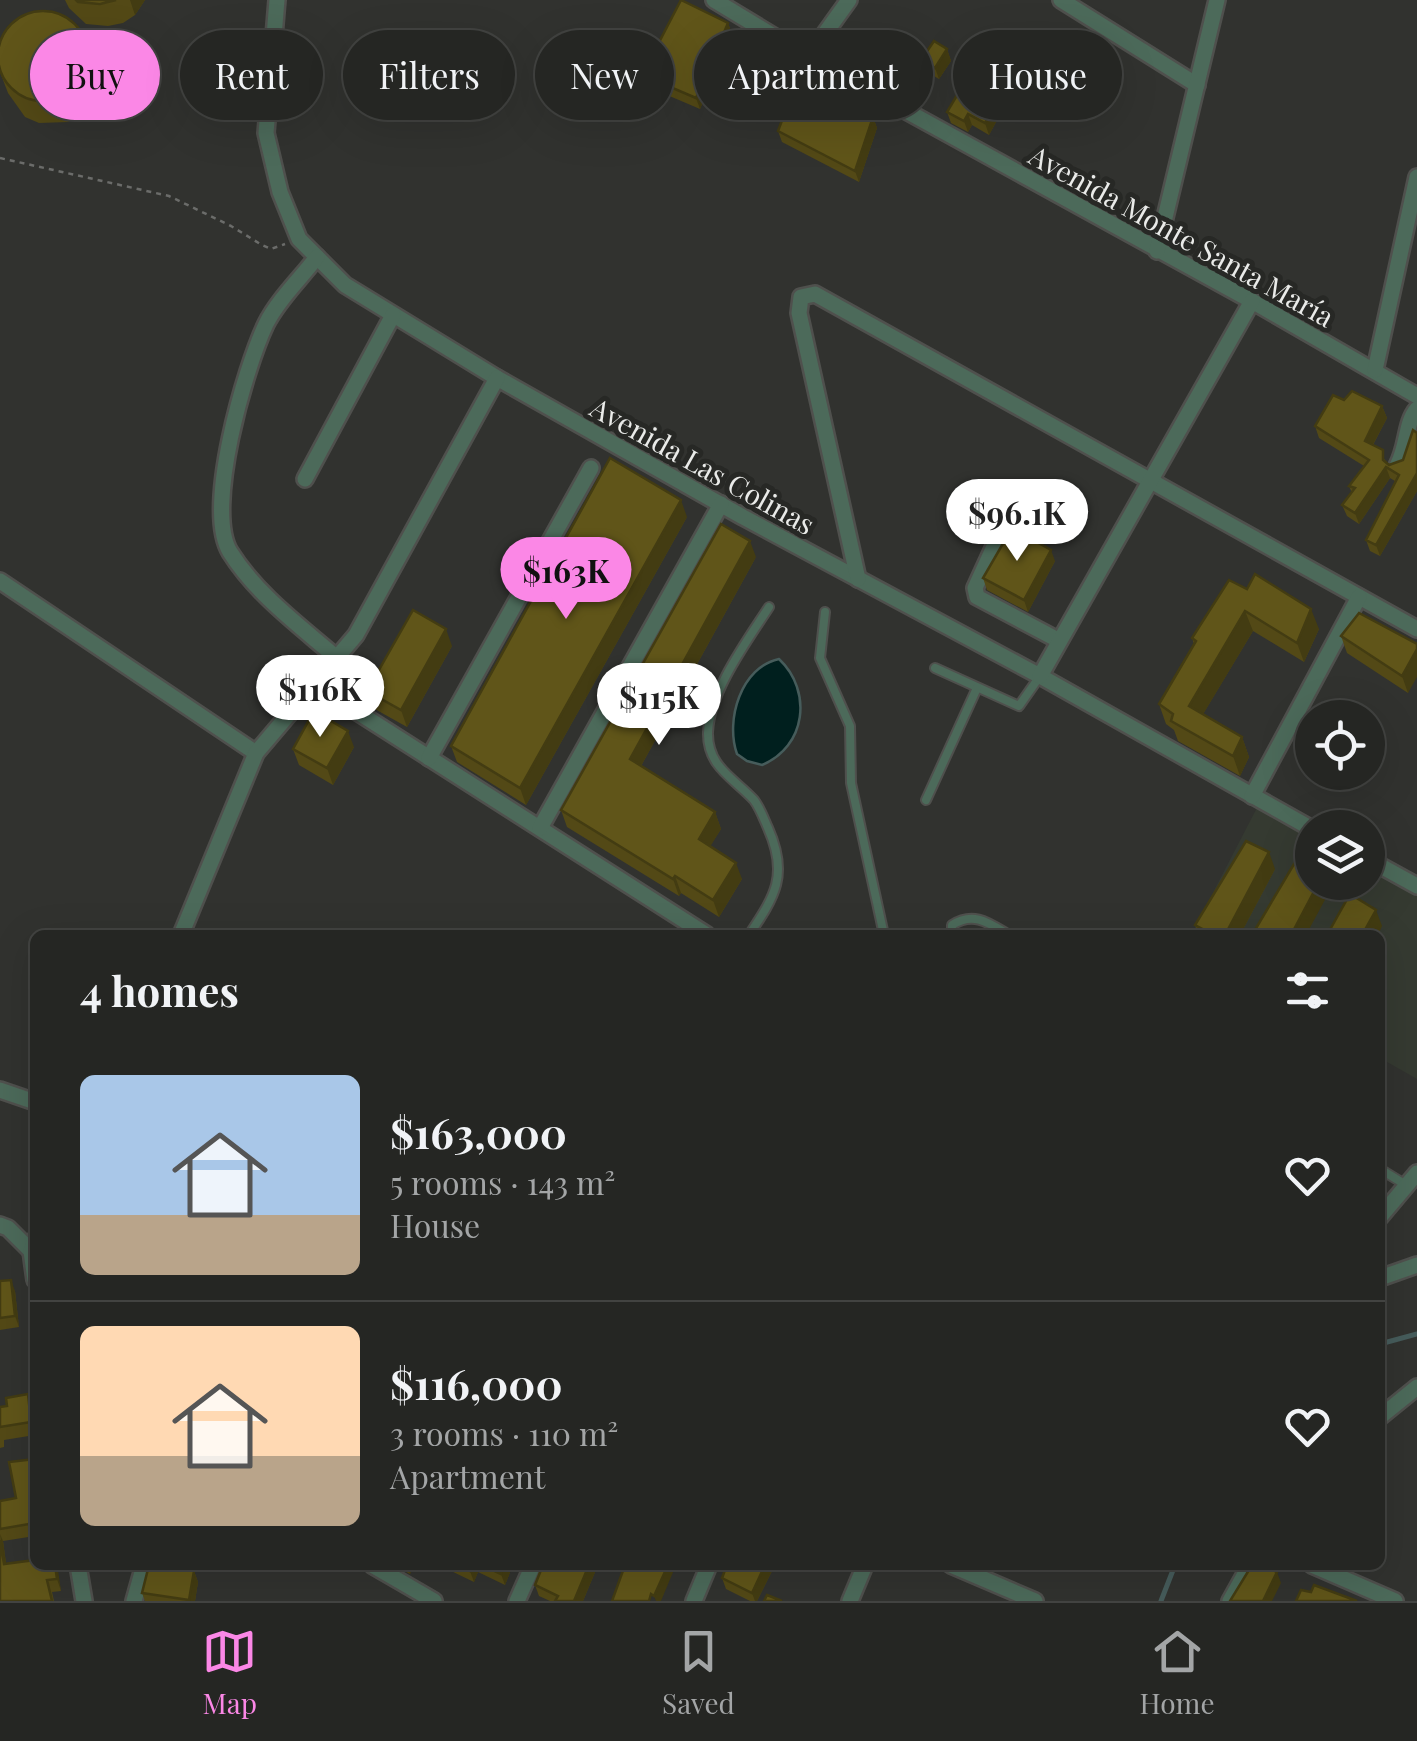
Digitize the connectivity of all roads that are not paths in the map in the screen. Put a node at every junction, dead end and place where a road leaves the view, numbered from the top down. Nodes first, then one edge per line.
1 (277, 0) edge
2 (714, 0) edge
3 (849, 0) edge
4 (1061, 0) edge
5 (1217, 0) edge
6 (763, 30) edge
7 (827, 30) edge
8 (1197, 85) junction
9 (922, 120) edge
10 (1417, 177) edge
11 (1158, 251) junction
12 (317, 257) junction
13 (1252, 301) junction
14 (393, 315) junction
15 (1375, 370) junction
16 (497, 378) junction
17 (1417, 396) edge
18 (1417, 408) edge
19 (1396, 466) edge
20 (591, 468) dead end
21 (1150, 478) junction
22 (305, 480) dead end
23 (721, 504) junction
24 (997, 540) dead end
25 (858, 579) junction
26 (0, 581) edge
27 (1359, 597) junction
28 (769, 606) dead end
29 (826, 612) dead end
30 (1417, 629) edge
31 (1058, 640) junction
32 (338, 658) junction
33 (936, 668) dead end
34 (1040, 676) junction
35 (977, 688) junction
36 (348, 706) dead end
37 (256, 753) junction
38 (429, 758) junction
39 (1252, 796) junction
40 (926, 800) dead end
41 (1295, 820) edge
42 (540, 828) junction
43 (1385, 868) edge
44 (1417, 886) edge
45 (183, 930) edge
46 (699, 930) edge
47 (751, 930) edge
48 (883, 930) edge
49 (952, 930) edge
50 (1000, 930) edge
51 (0, 1090) edge
52 (30, 1100) edge
53 (1385, 1171) edge
54 (1413, 1184) edge
55 (1385, 1213) edge
56 (0, 1225) edge
57 (30, 1245) edge
58 (1417, 1265) edge
59 (1385, 1276) edge
60 (1417, 1387) edge
61 (1385, 1412) edge
62 (79, 1570) edge
63 (143, 1570) edge
64 (381, 1570) edge
65 (531, 1570) edge
66 (708, 1570) edge
67 (862, 1570) edge
68 (962, 1570) edge
69 (1247, 1570) edge
70 (1324, 1570) edge
71 (84, 1601) edge
72 (134, 1601) edge
73 (434, 1601) edge
74 (517, 1601) edge
75 (694, 1601) edge
76 (850, 1601) edge
77 (1035, 1601) edge
78 (1230, 1601) edge
79 (1395, 1601) edge

1 - 12 street, Avenida Las Colinas
2 - 6 street, Avenida Monte Santa María
3 - 7 street
4 - 8 street
5 - 8 street
8 - 11 street
9 - 11 street, Avenida Monte Santa María
10 - 15 street
11 - 13 street, Avenida Monte Santa María
12 - 14 street, Avenida Las Colinas
12 - 32 street
13 - 15 street, Avenida Monte Santa María
13 - 21 street
14 - 16 street, Avenida Las Colinas
14 - 22 street
15 - 17 street, Avenida Monte Santa María
16 - 23 street, Avenida Las Colinas
16 - 32 street
18 - 19 street
20 - 38 street
21 - 25 street
21 - 27 street
21 - 31 street
23 - 25 street, Avenida Las Colinas
23 - 42 street
24 - 31 street
25 - 34 street, Avenida Las Colinas
26 - 37 street
27 - 30 street
27 - 39 street
28 - 47 lane
29 - 48 lane
31 - 34 street
32 - 37 street
33 - 35 lane
34 - 35 lane
34 - 39 street, Avenida Las Colinas
35 - 40 lane
36 - 38 street
37 - 45 street
38 - 42 street
39 - 41 street, Avenida Las Colinas
42 - 46 street
43 - 44 street
49 - 50 lane
51 - 52 street
53 - 54 lane
54 - 55 street
56 - 57 street
58 - 59 street
60 - 61 street
62 - 71 street
63 - 72 street
64 - 73 street
65 - 74 street
66 - 75 street
67 - 76 street
68 - 77 street
69 - 78 street
70 - 79 street

